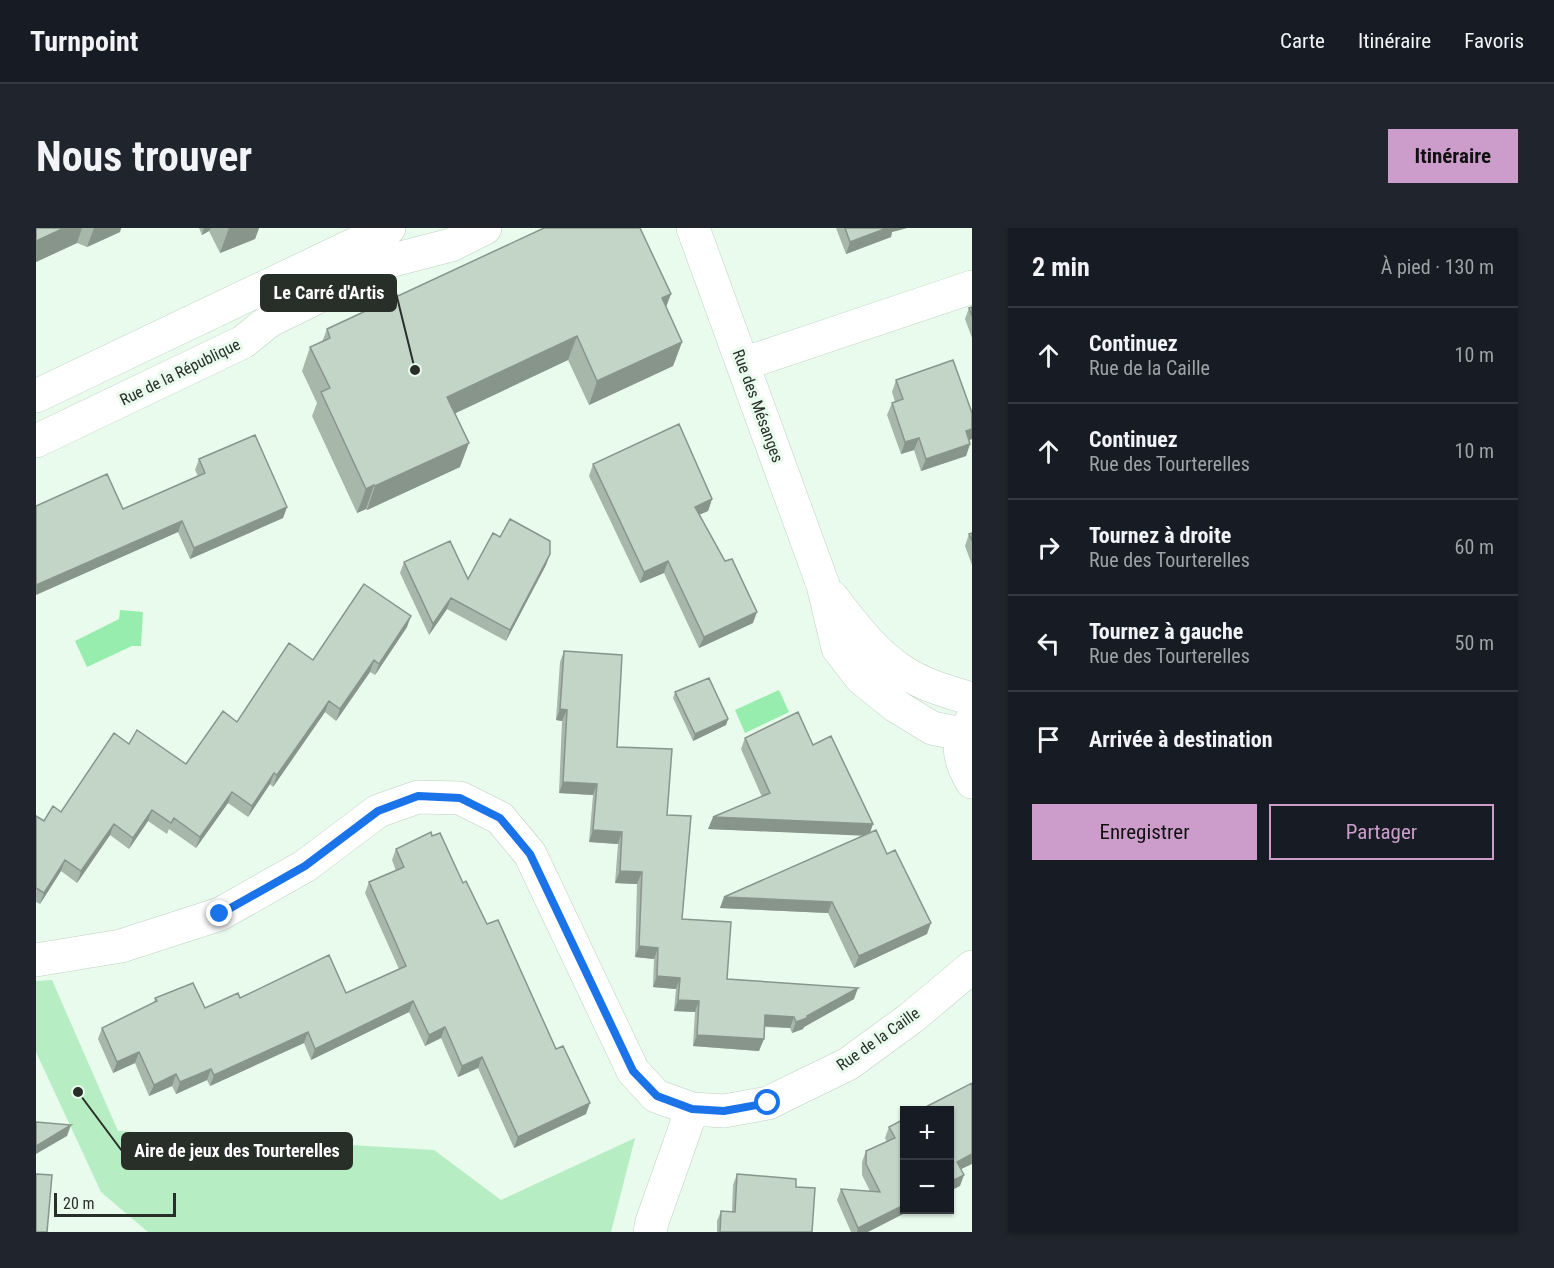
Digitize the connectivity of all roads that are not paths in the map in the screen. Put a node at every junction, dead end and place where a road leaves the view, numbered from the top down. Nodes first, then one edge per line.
1 (485, 228) edge
2 (693, 228) edge
3 (385, 237) edge
4 (972, 287) edge
5 (743, 364) junction
6 (36, 396) edge
7 (36, 441) edge
8 (823, 585) junction
9 (972, 699) edge
10 (968, 729) edge
11 (972, 782) edge
12 (36, 960) edge
13 (972, 967) edge
14 (692, 1109) junction
15 (650, 1232) edge

1 - 3 street, Rue de la République
2 - 5 street, Rue des Mésanges
3 - 6 street, Rue de la République
3 - 7 street, Rue de la République
4 - 5 street
5 - 8 street, Rue des Mésanges
8 - 9 street, Rue des Mésanges
8 - 10 street, Rue des Mésanges
10 - 11 street, Rue des Mésanges
12 - 14 street, Rue de la Caille
13 - 14 street, Rue de la Caille
14 - 15 street

